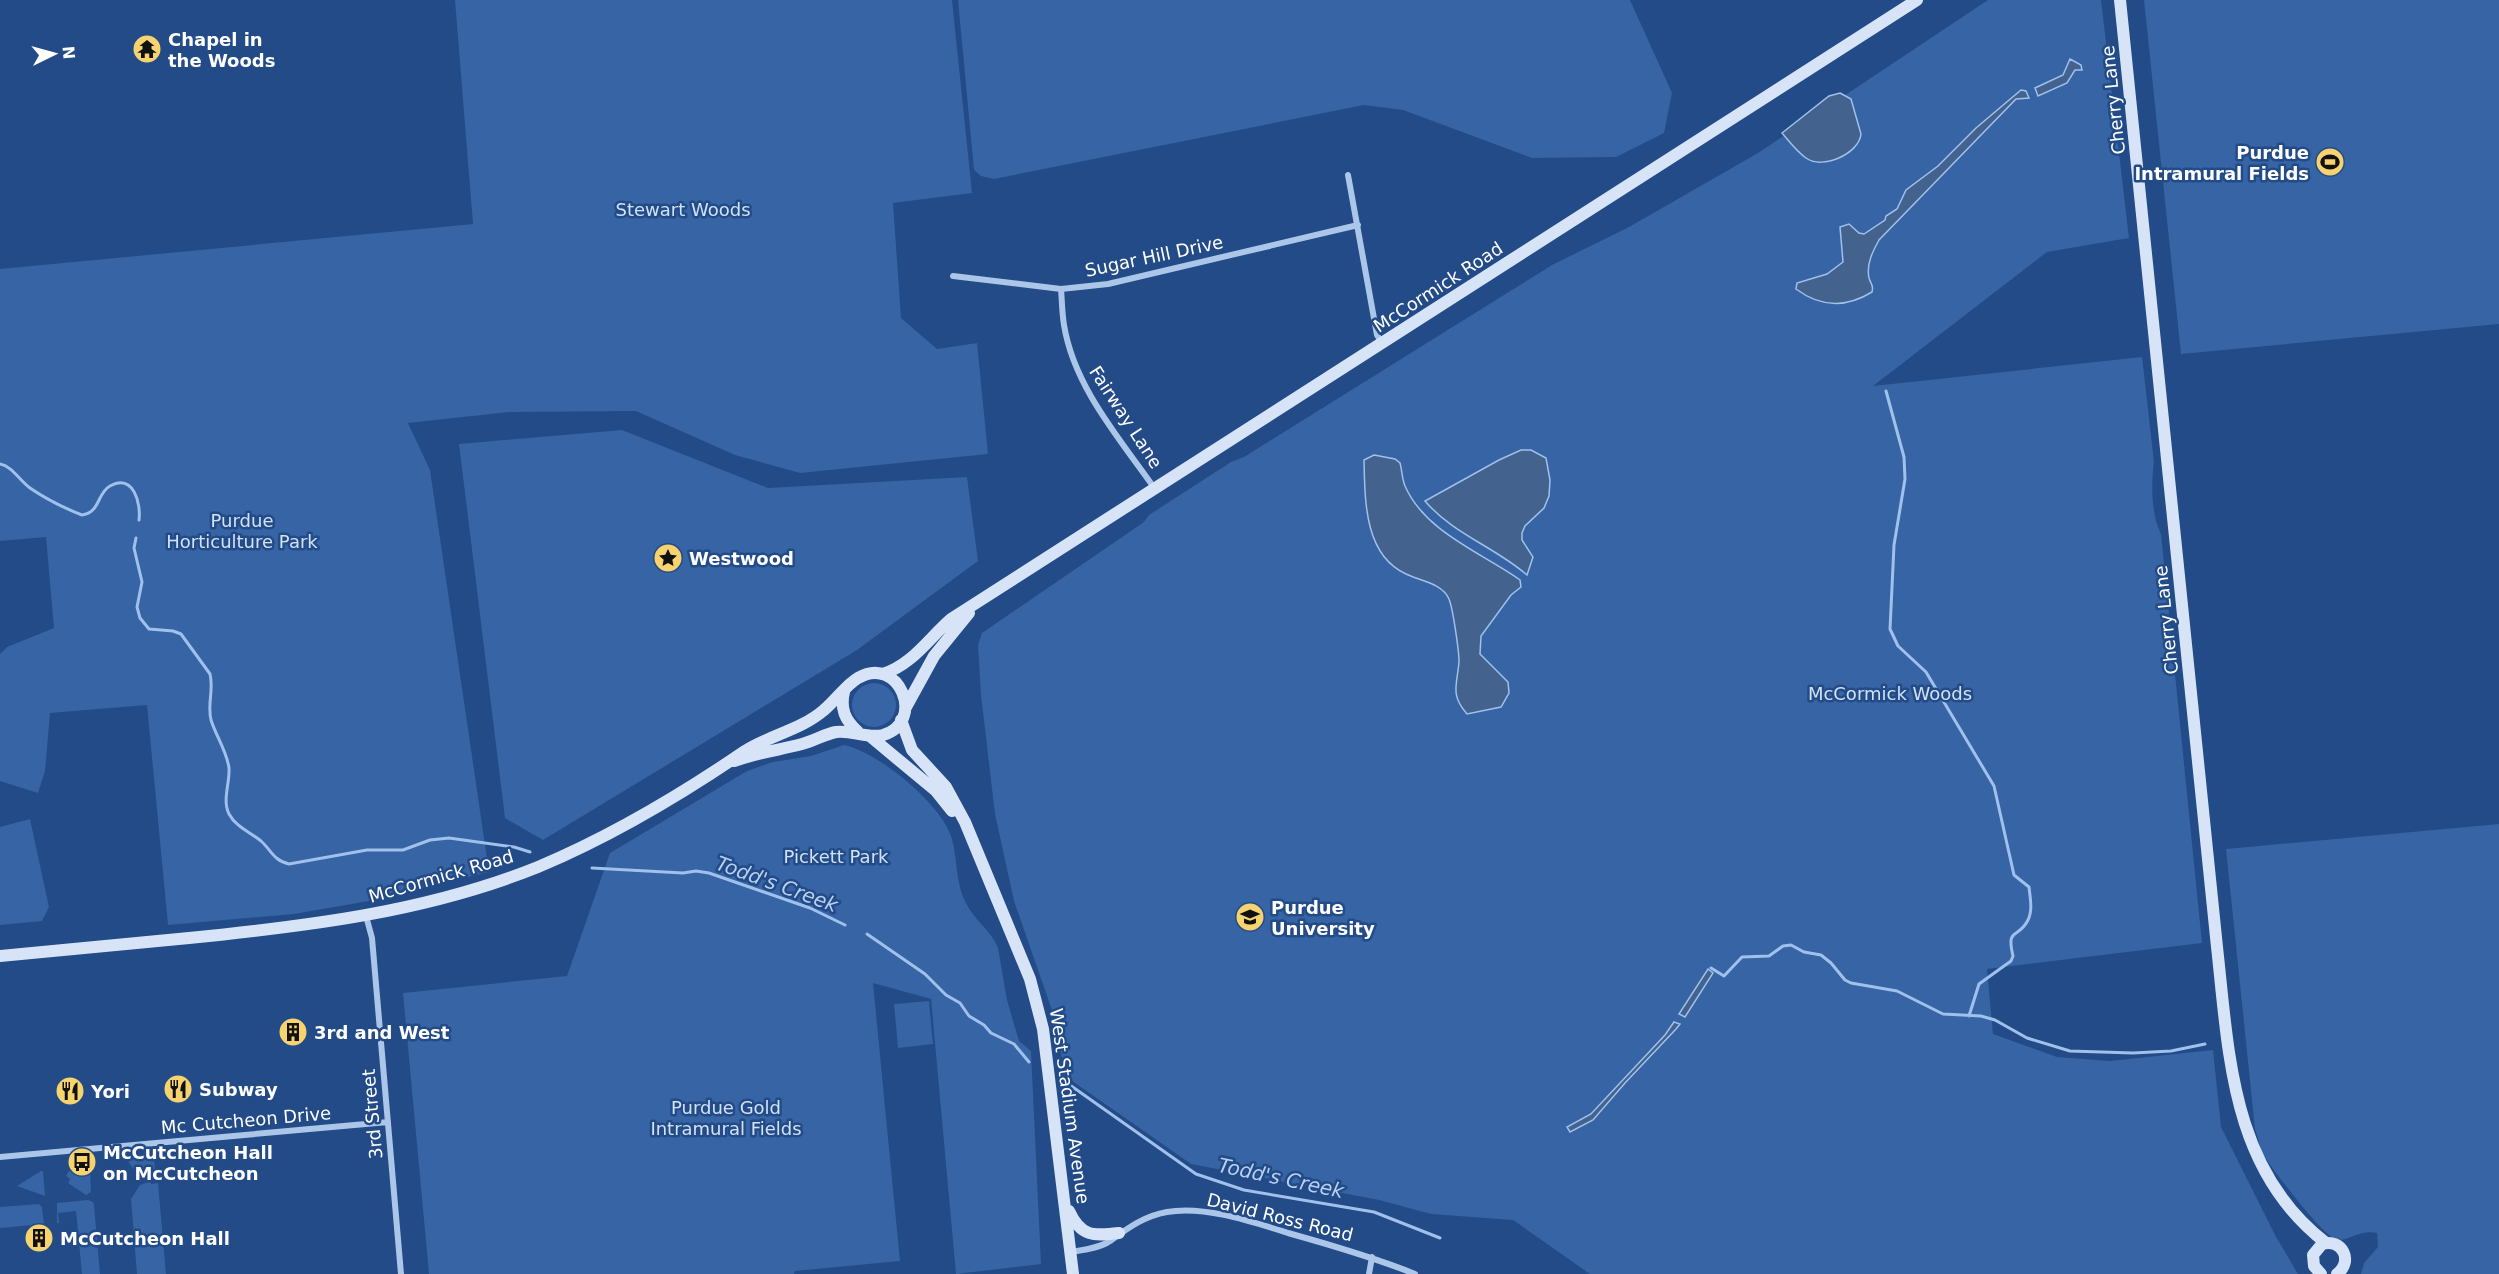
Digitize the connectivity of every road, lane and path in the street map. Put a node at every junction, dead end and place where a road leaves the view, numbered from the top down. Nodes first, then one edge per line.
1 (1917, 0) edge
2 (2120, 0) edge
3 (1348, 175) dead end
4 (1358, 225) junction
5 (953, 276) dead end
6 (1061, 289) junction
7 (1382, 344) junction
8 (1155, 489) junction
9 (978, 603) junction
10 (884, 674) junction
11 (845, 691) junction
12 (906, 707) junction
13 (901, 720) junction
14 (858, 732) junction
15 (871, 737) junction
16 (734, 761) junction
17 (975, 848) junction
18 (366, 915) junction
19 (0, 956) edge
20 (388, 1122) junction
21 (0, 1157) edge
22 (1065, 1204) junction
23 (2299, 1219) junction
24 (1119, 1233) junction
25 (2326, 1243) junction
26 (2315, 1250) junction
27 (1071, 1252) junction
28 (1372, 1257) junction
29 (2342, 1272) edge
30 (401, 1274) edge
31 (1073, 1274) edge
32 (1369, 1274) edge
33 (1415, 1274) edge
34 (2321, 1274) edge

1 - 7 street, McCormick Road
2 - 23 street, Cherry Lane
3 - 4 street
4 - 6 street, Sugar Hill Drive
4 - 7 street
5 - 6 street, Sugar Hill Drive
6 - 8 street, Fairway Lane
7 - 8 street, McCormick Road
8 - 9 street, McCormick Road
9 - 10 street, McCormick Road
9 - 12 street, McCormick Road
10 - 11 street
10 - 12 street
11 - 14 street
11 - 16 street, McCormick Road
12 - 13 street
13 - 15 street
13 - 17 street, West Stadium Avenue
14 - 15 street
14 - 16 street
15 - 17 street, West Stadium Avenue
16 - 18 street, McCormick Road
17 - 22 street, West Stadium Avenue
18 - 19 street, McCormick Road
18 - 20 street, 3rd Street
20 - 21 street, Mc Cutcheon Drive
20 - 30 street, 3rd Street
22 - 24 street
22 - 27 street, West Stadium Avenue
23 - 25 street, Cherry Lane
23 - 26 street, Cherry Lane
24 - 27 street, David Ross Road
24 - 28 street, David Ross Road
25 - 26 street
25 - 29 street, Cherry Lane
26 - 34 street, Cherry Lane
27 - 31 street, West Stadium Avenue
28 - 32 street
28 - 33 street, David Ross Road

